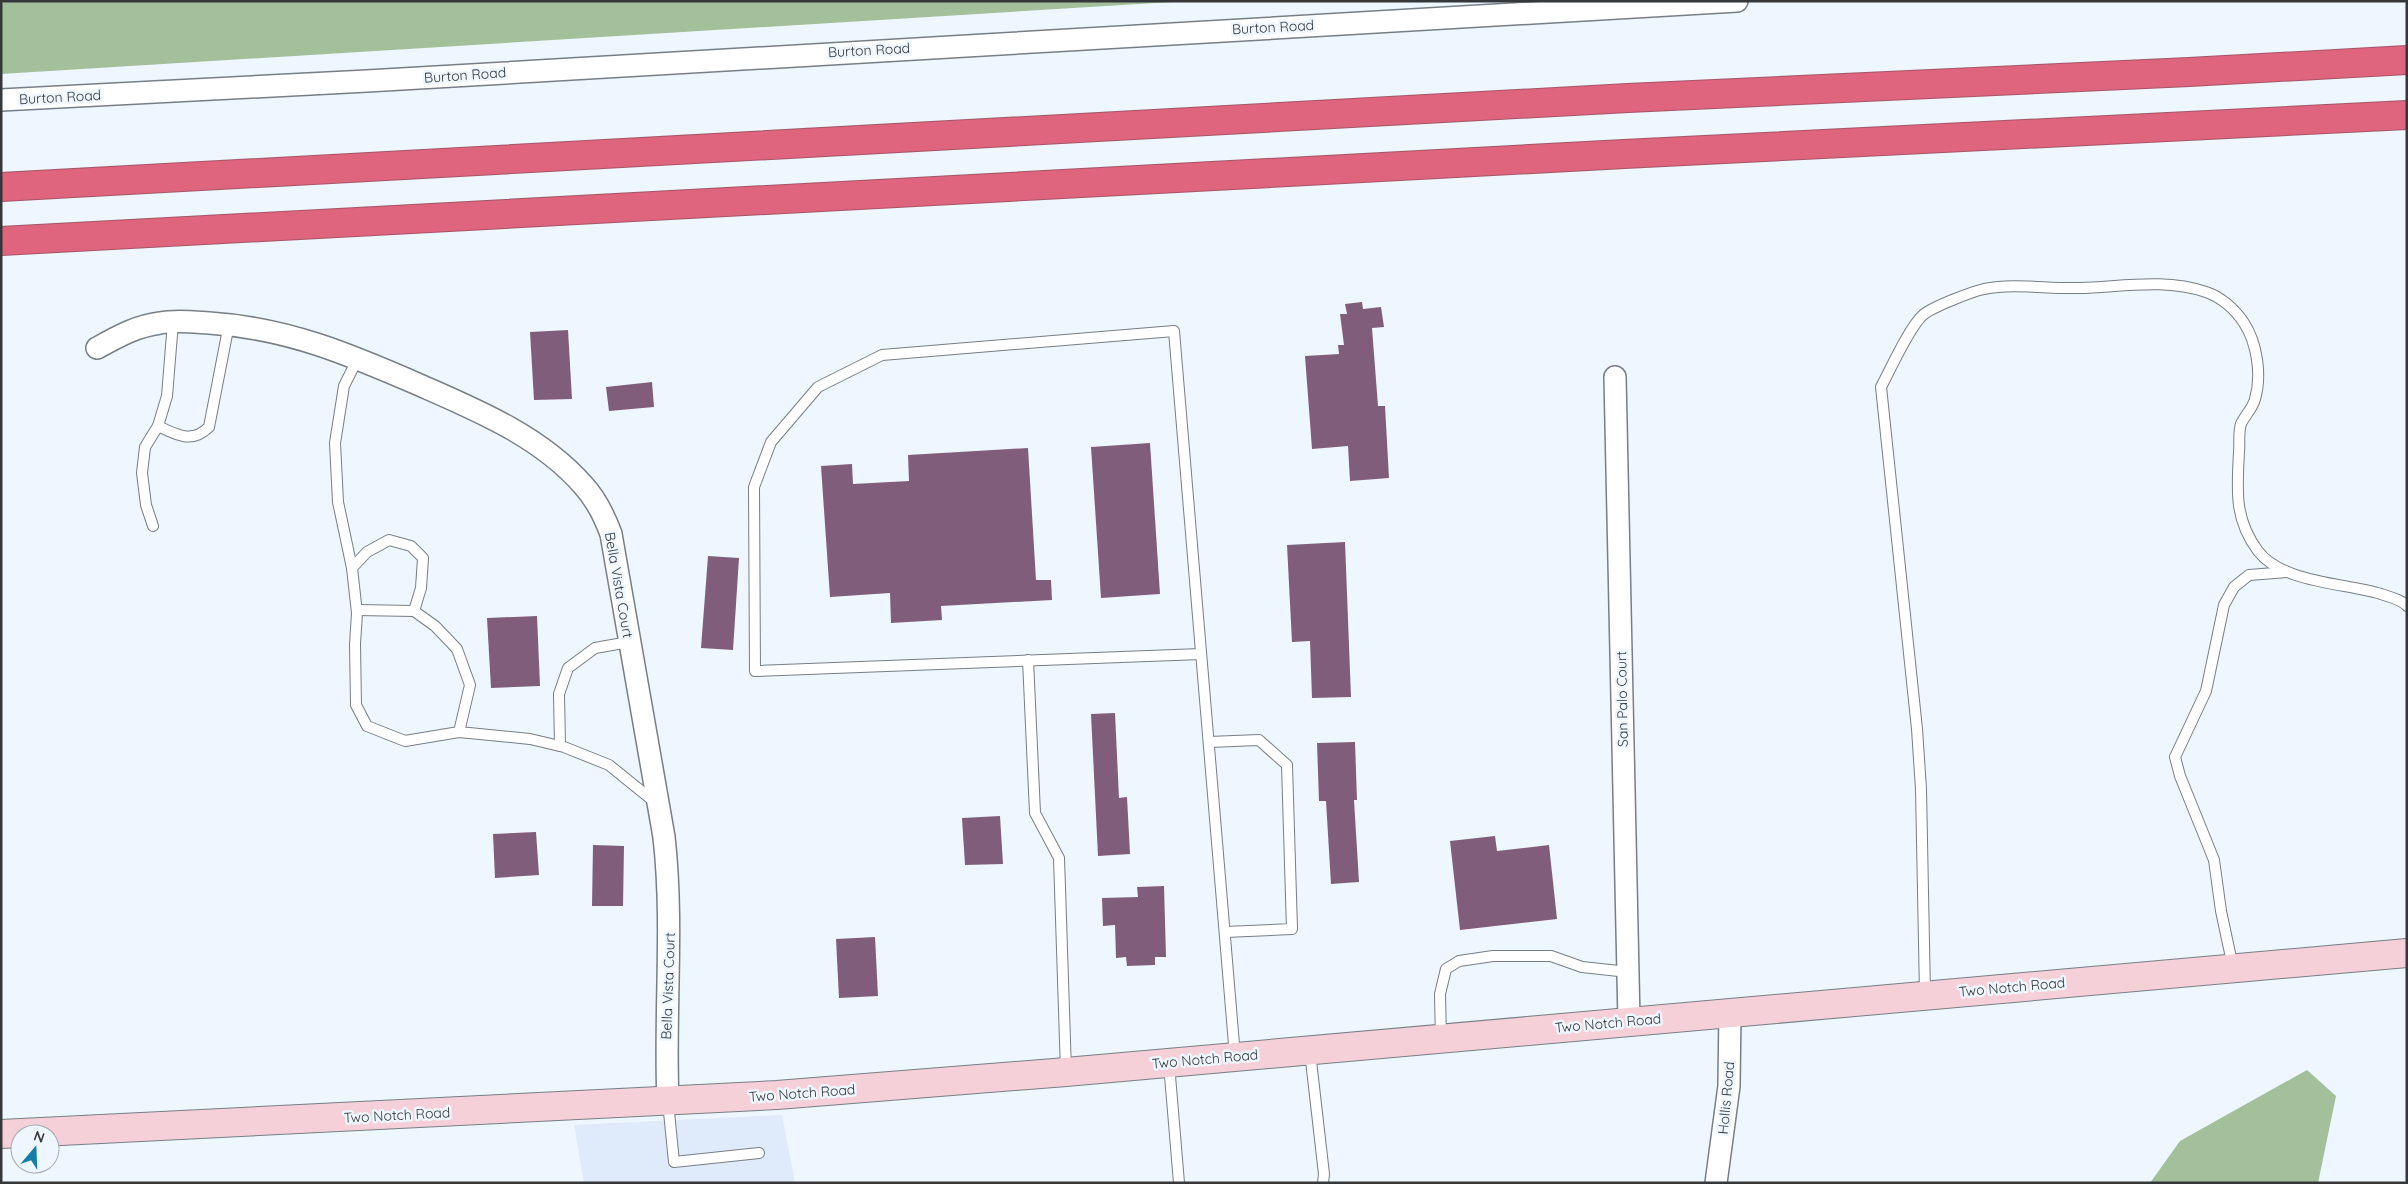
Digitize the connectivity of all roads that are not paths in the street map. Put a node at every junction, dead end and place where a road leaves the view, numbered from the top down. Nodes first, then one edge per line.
1 (1737, 1) edge
2 (1705, 2) edge
3 (2407, 60) edge
4 (1, 100) edge
5 (2407, 115) edge
6 (1, 187) edge
7 (1, 241) edge
8 (173, 322) junction
9 (229, 324) junction
10 (97, 348) dead end
11 (358, 358) junction
12 (1615, 376) dead end
13 (158, 426) junction
14 (153, 526) dead end
15 (352, 568) junction
16 (2288, 572) junction
17 (2407, 606) edge
18 (357, 610) junction
19 (414, 611) junction
20 (629, 642) junction
21 (1201, 654) junction
22 (1028, 660) junction
23 (459, 732) junction
24 (1209, 742) junction
25 (560, 746) junction
26 (659, 806) junction
27 (1225, 932) junction
28 (2407, 953) edge
29 (2234, 968) junction
30 (1628, 972) junction
31 (1925, 995) junction
32 (1730, 1012) junction
33 (1629, 1021) junction
34 (1441, 1038) junction
35 (1310, 1050) junction
36 (1235, 1057) junction
37 (1169, 1063) junction
38 (1066, 1072) junction
39 (668, 1102) junction
40 (1, 1134) edge
41 (759, 1153) dead end
42 (1179, 1183) edge
43 (1323, 1183) edge
44 (1716, 1183) edge

1 - 2 street, Burton Road
2 - 4 street, Burton Road
3 - 6 highway
5 - 7 highway
8 - 9 street, Bella Vista Court
8 - 10 street, Bella Vista Court
8 - 13 lane
9 - 11 street, Bella Vista Court
9 - 13 lane
11 - 15 lane
11 - 20 street, Bella Vista Court
12 - 30 street, San Palo Court
13 - 14 lane
15 - 18 lane
15 - 19 lane
16 - 17 lane
16 - 29 lane
16 - 31 lane
18 - 19 lane
18 - 23 lane
19 - 23 lane
20 - 25 lane
20 - 26 street, Bella Vista Court
21 - 22 lane
21 - 22 lane
21 - 24 lane
22 - 38 lane
23 - 25 lane
24 - 27 lane
24 - 27 lane
25 - 26 lane
26 - 39 street, Bella Vista Court
27 - 36 lane
28 - 29 street, Two Notch Road
29 - 31 street, Two Notch Road
30 - 33 street, San Palo Court
30 - 34 lane
31 - 32 street, Two Notch Road
32 - 33 street, Two Notch Road
32 - 44 street, Hollis Road
33 - 34 street, Two Notch Road
34 - 35 street, Two Notch Road
35 - 36 street, Two Notch Road
35 - 43 lane
36 - 37 street, Two Notch Road
37 - 38 street, Two Notch Road
37 - 42 lane
38 - 39 street, Two Notch Road
39 - 40 street, Two Notch Road
39 - 41 lane

